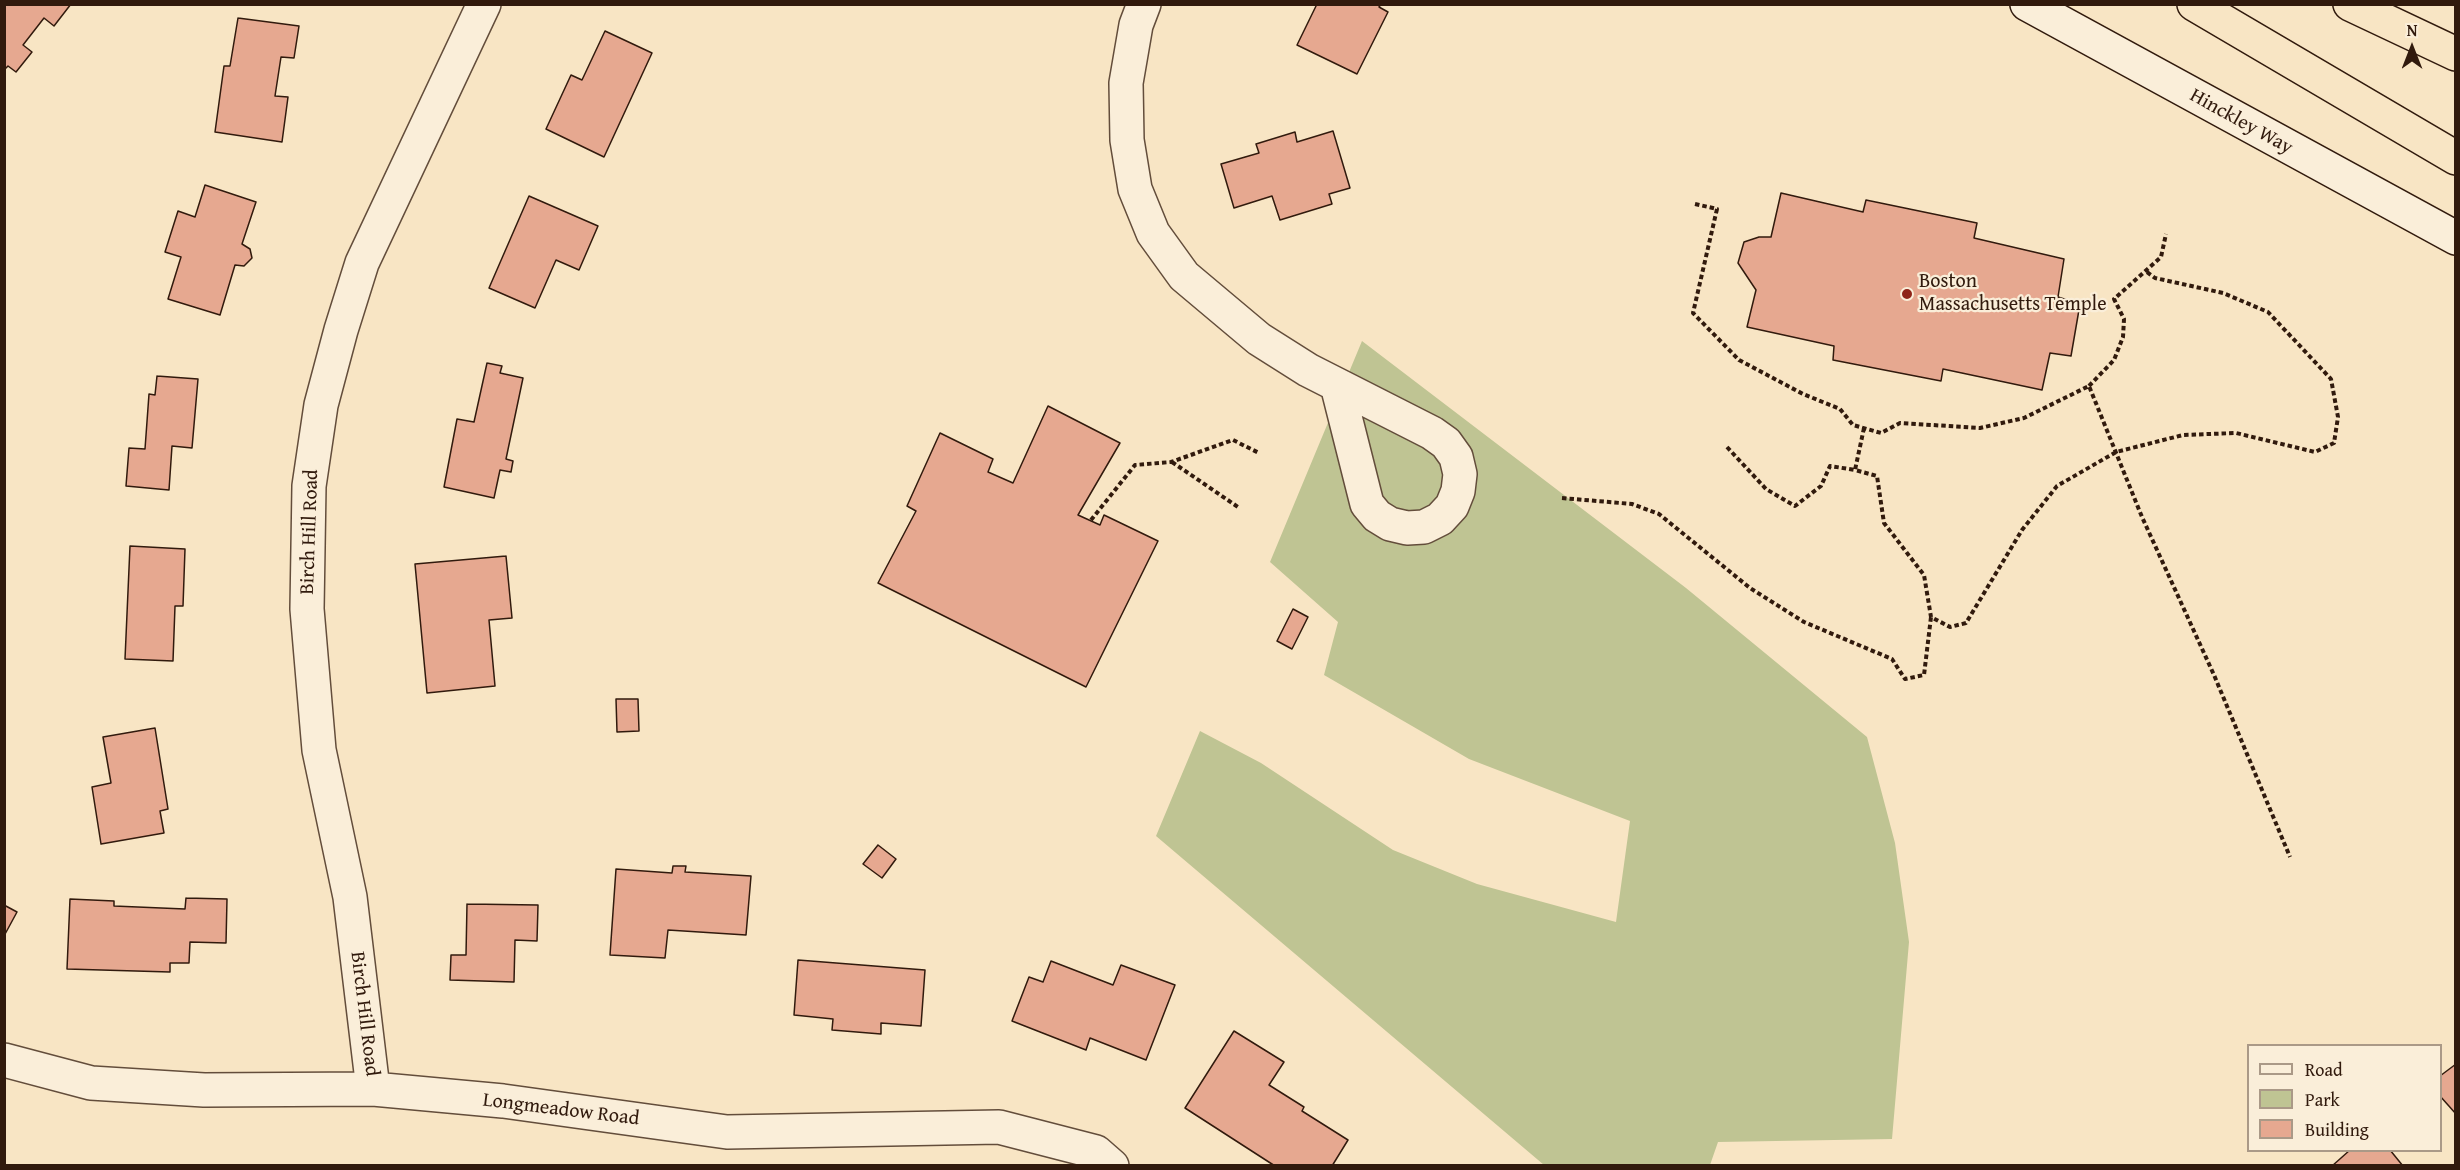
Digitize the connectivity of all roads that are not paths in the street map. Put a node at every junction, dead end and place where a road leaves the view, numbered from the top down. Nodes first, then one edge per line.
1 (484, 4) edge
2 (1144, 4) edge
3 (2026, 4) edge
4 (2194, 4) edge
5 (2350, 4) edge
6 (2456, 54) edge
7 (2456, 158) edge
8 (2456, 238) edge
9 (1337, 384) junction
10 (4, 1060) edge
11 (374, 1089) junction
12 (1112, 1166) edge

1 - 11 street, Birch Hill Road
2 - 9 street
3 - 8 street, Hinckley Way
4 - 7 highway
5 - 6 highway
9 - 9 street
10 - 11 street, Longmeadow Road
11 - 12 street, Longmeadow Road

